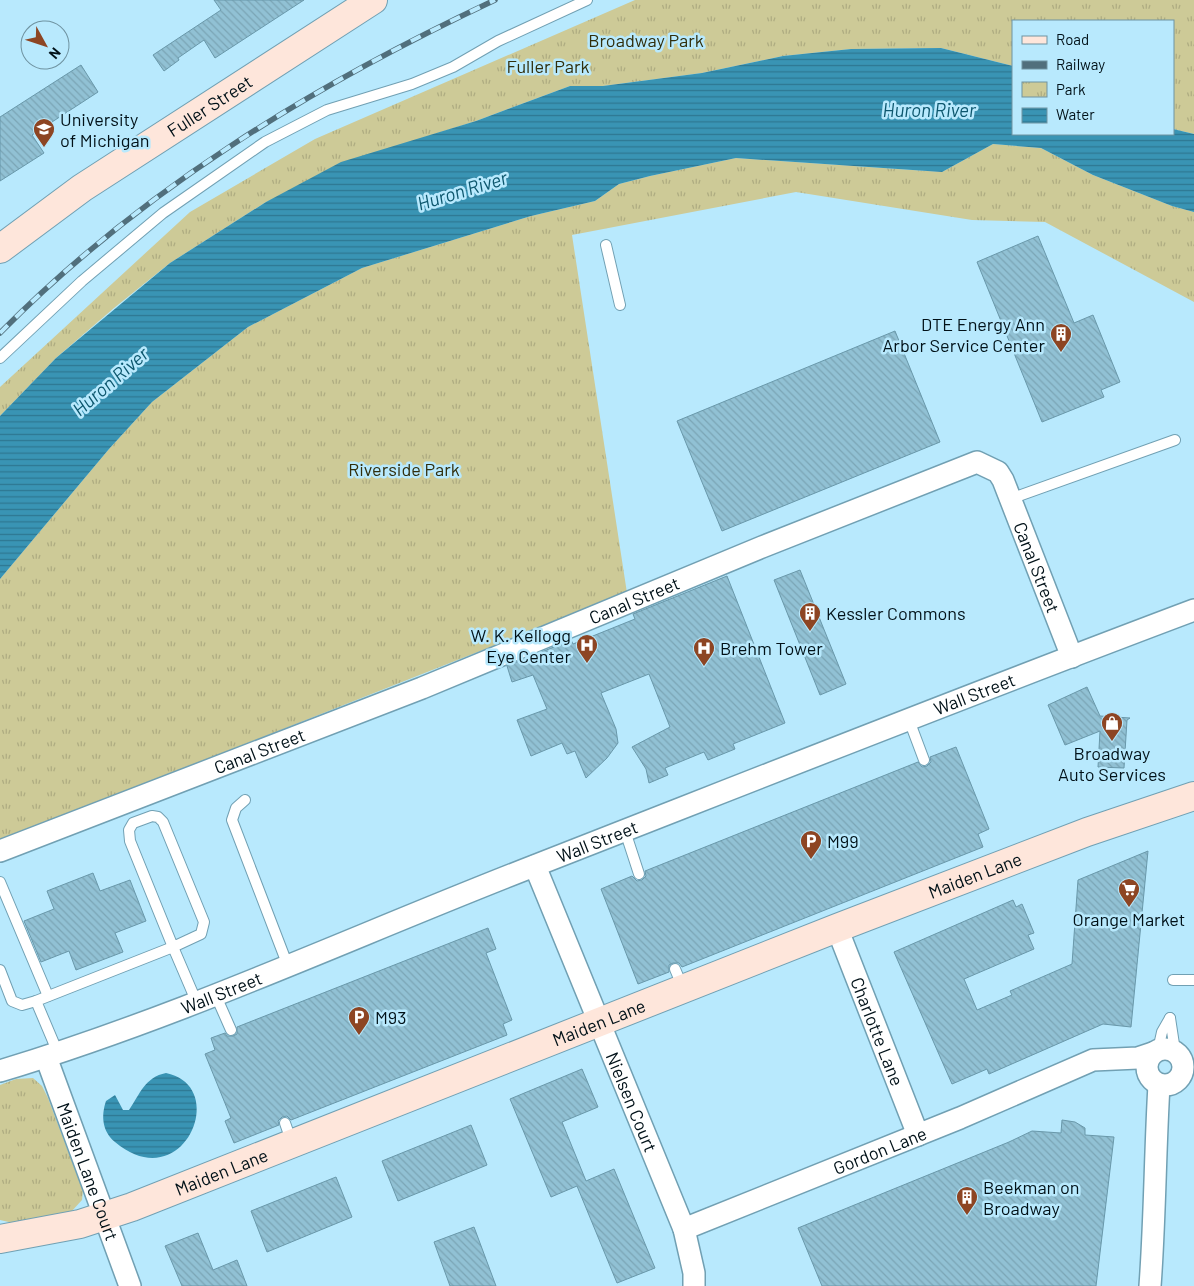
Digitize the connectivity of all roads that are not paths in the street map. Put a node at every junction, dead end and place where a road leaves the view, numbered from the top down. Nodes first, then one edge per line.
1 (372, 0) edge
2 (587, 0) edge
3 (606, 245) dead end
4 (0, 249) edge
5 (620, 305) dead end
6 (0, 358) edge
7 (1175, 440) dead end
8 (1010, 499) junction
9 (1194, 610) edge
10 (1072, 657) junction
11 (909, 720) junction
12 (924, 760) dead end
13 (1194, 796) edge
14 (245, 800) dead end
15 (625, 831) junction
16 (0, 851) edge
17 (535, 866) junction
18 (639, 874) dead end
19 (0, 882) edge
20 (837, 928) junction
21 (173, 947) junction
22 (288, 966) junction
23 (0, 970) edge
24 (1174, 980) dead end
25 (1194, 980) edge
26 (48, 996) junction
27 (207, 999) junction
28 (36, 1001) junction
29 (599, 1024) junction
30 (231, 1030) dead end
31 (52, 1055) junction
32 (1171, 1067) edge
33 (0, 1071) edge
34 (918, 1135) junction
35 (105, 1215) junction
36 (684, 1229) junction
37 (0, 1239) edge
38 (130, 1286) edge
39 (694, 1286) edge
40 (1150, 1286) edge

1 - 4 main road, Fuller Street
2 - 6 lane
3 - 5 lane
7 - 8 lane
8 - 10 street, Canal Street
8 - 16 street, Canal Street
9 - 10 street, Wall Street
10 - 11 street, Wall Street
11 - 12 lane
11 - 15 street, Wall Street
13 - 20 main road, Maiden Lane
14 - 22 lane
15 - 17 street, Wall Street
15 - 18 lane
17 - 22 street, Wall Street
17 - 29 street, Nielsen Court
19 - 26 lane
20 - 29 main road, Maiden Lane
20 - 34 street, Charlotte Lane
21 - 21 lane
21 - 26 lane
21 - 27 lane
22 - 27 street, Wall Street
23 - 28 lane
24 - 25 lane
26 - 28 lane
27 - 30 lane
27 - 31 street, Wall Street
28 - 31 lane
29 - 35 main road, Maiden Lane
29 - 36 street, Nielsen Court
31 - 33 street, Wall Street
31 - 35 street, Maiden Lane Court
32 - 34 street, Gordon Lane
32 - 40 street
34 - 36 street, Gordon Lane
35 - 37 main road, Maiden Lane
35 - 38 street, Maiden Lane Court
36 - 39 street, Nielsen Court

